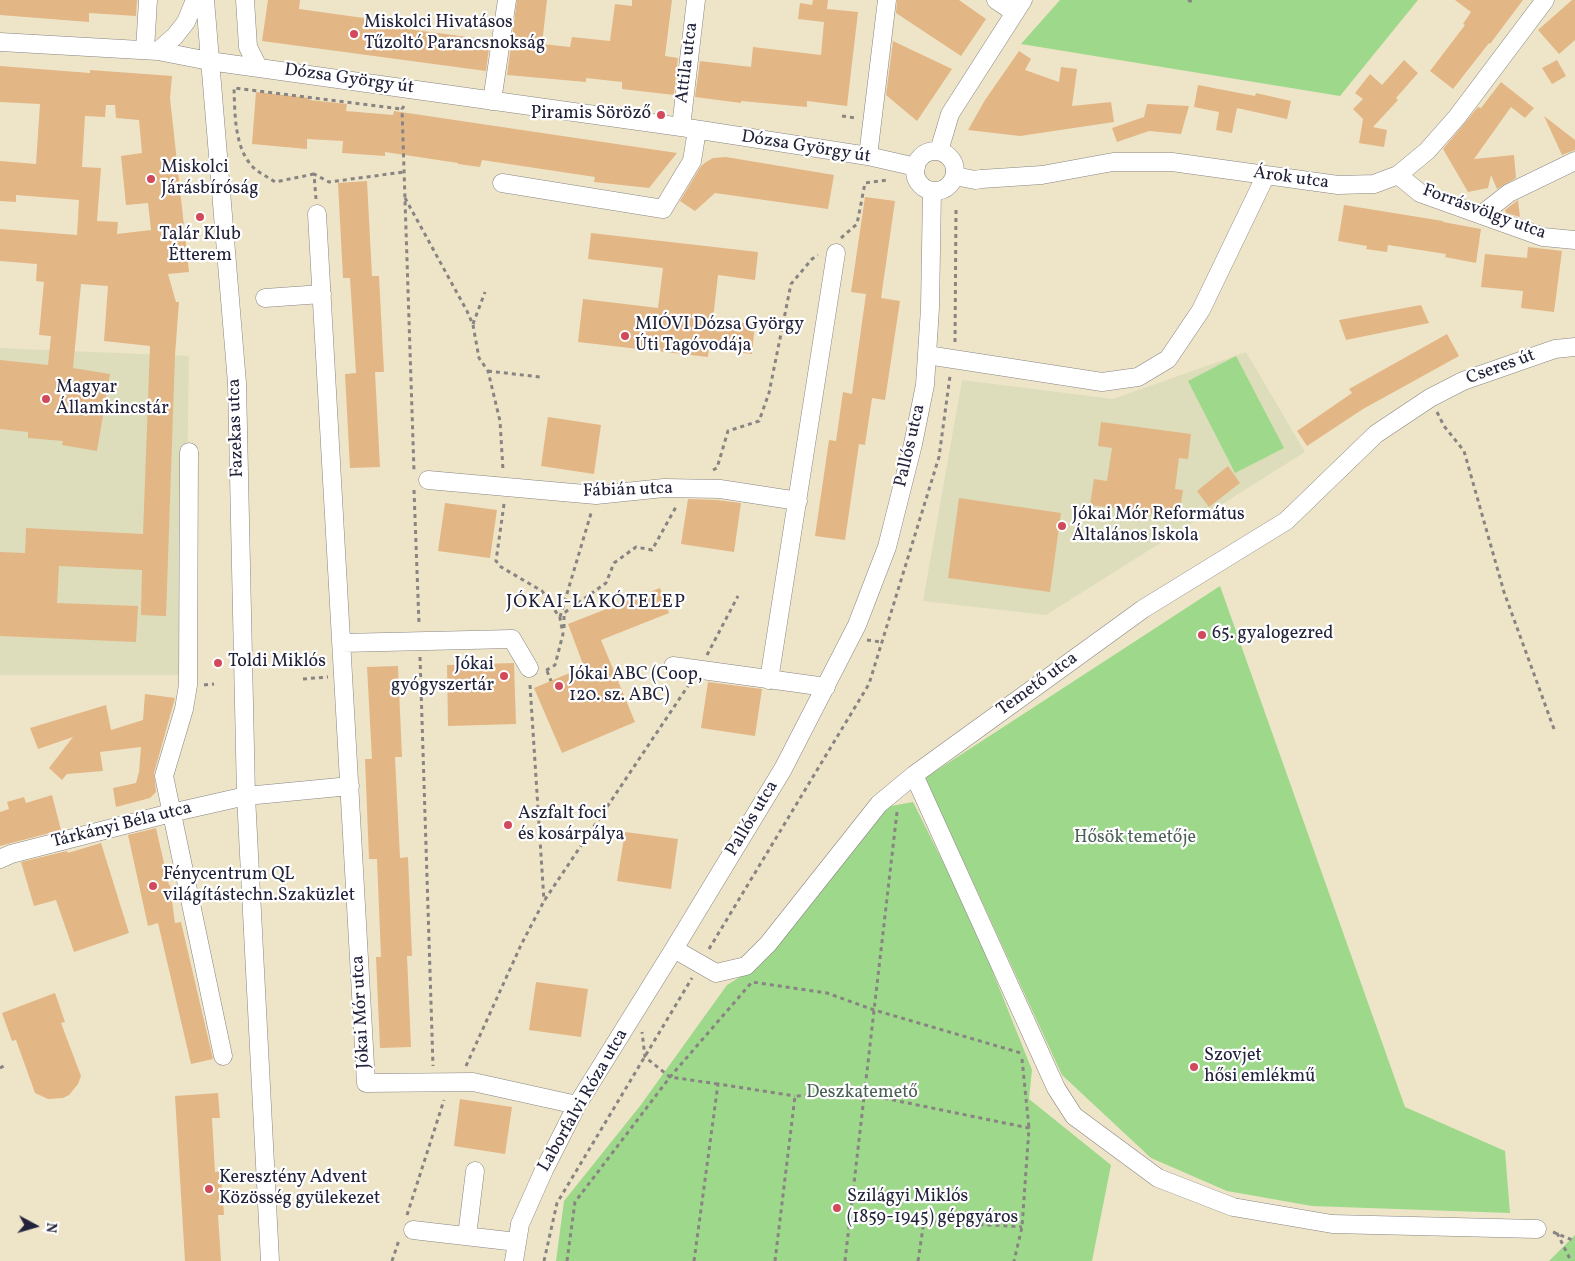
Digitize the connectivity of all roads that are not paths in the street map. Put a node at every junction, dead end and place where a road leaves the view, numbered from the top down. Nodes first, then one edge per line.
1 (148, 0) edge
2 (195, 0) edge
3 (205, 0) edge
4 (245, 0) edge
5 (507, 0) edge
6 (696, 0) edge
7 (886, 0) edge
8 (996, 0) edge
9 (1545, 0) edge
10 (1018, 6) edge
11 (0, 42) edge
12 (151, 51) junction
13 (209, 61) junction
14 (258, 67) junction
15 (492, 101) junction
16 (689, 129) junction
17 (939, 151) junction
18 (868, 156) junction
19 (1575, 161) edge
20 (916, 167) junction
21 (1266, 175) junction
22 (1398, 175) junction
23 (955, 176) junction
24 (502, 183) dead end
25 (932, 191) junction
26 (317, 214) road end
27 (1482, 215) junction
28 (1575, 240) edge
29 (832, 248) road end
30 (322, 294) junction
31 (265, 298) dead end
32 (1575, 347) edge
33 (927, 355) junction
34 (1430, 398) joint
35 (189, 452) dead end
36 (419, 479) road end
37 (798, 501) junction
38 (342, 643) junction
39 (673, 666) dead end
40 (529, 668) road end
41 (770, 680) junction
42 (826, 687) junction
43 (914, 775) junction
44 (350, 786) junction
45 (246, 796) junction
46 (171, 813) junction
47 (0, 859) edge
48 (674, 949) junction
49 (224, 1056) dead end
50 (577, 1105) junction
51 (475, 1171) dead end
52 (406, 1228) road end
53 (1536, 1230) road end
54 (467, 1236) junction
55 (517, 1242) junction
56 (270, 1261) edge
57 (514, 1261) edge

1 - 12 street
2 - 12 street
3 - 13 street, Fazekas utca
4 - 14 street
5 - 15 street
6 - 16 street, Attila utca
7 - 18 street
8 - 10 street
9 - 22 street, Árok utca
10 - 17 street
11 - 12 street, Dózsa György út
12 - 13 street, Dózsa György út
13 - 14 street, Dózsa György út
13 - 45 street, Fazekas utca
14 - 15 street, Dózsa György út
15 - 16 street, Dózsa György út
16 - 18 street, Dózsa György út
16 - 24 street
17 - 20 street
17 - 23 street
18 - 20 street, Dózsa György út
19 - 27 street
20 - 25 street
21 - 22 street, Árok utca
21 - 23 street, Árok utca
21 - 33 street
22 - 27 street, Forrásvölgy utca
23 - 25 street
25 - 33 street, Pallós utca
26 - 30 street
27 - 28 street, Forrásvölgy utca
29 - 37 street
30 - 31 street
30 - 38 street
32 - 34 street, Cseres út
33 - 42 street, Pallós utca
34 - 43 street, Temető utca
35 - 46 street
36 - 37 street, Fábián utca
37 - 41 street
38 - 40 street
38 - 44 street
39 - 41 street
41 - 42 street
42 - 48 street, Pallós utca
43 - 48 street, Temető utca
43 - 53 street
44 - 45 street, Tárkányi Béla utca
44 - 50 street, Jókai Mór utca
45 - 46 street, Tárkányi Béla utca
45 - 56 street
46 - 47 street, Tárkányi Béla utca
46 - 49 street
48 - 50 street, Laborfalvi Róza utca
50 - 55 street, Laborfalvi Róza utca
51 - 54 street
52 - 54 street
54 - 55 street
55 - 57 street, Laborfalvi Róza utca

